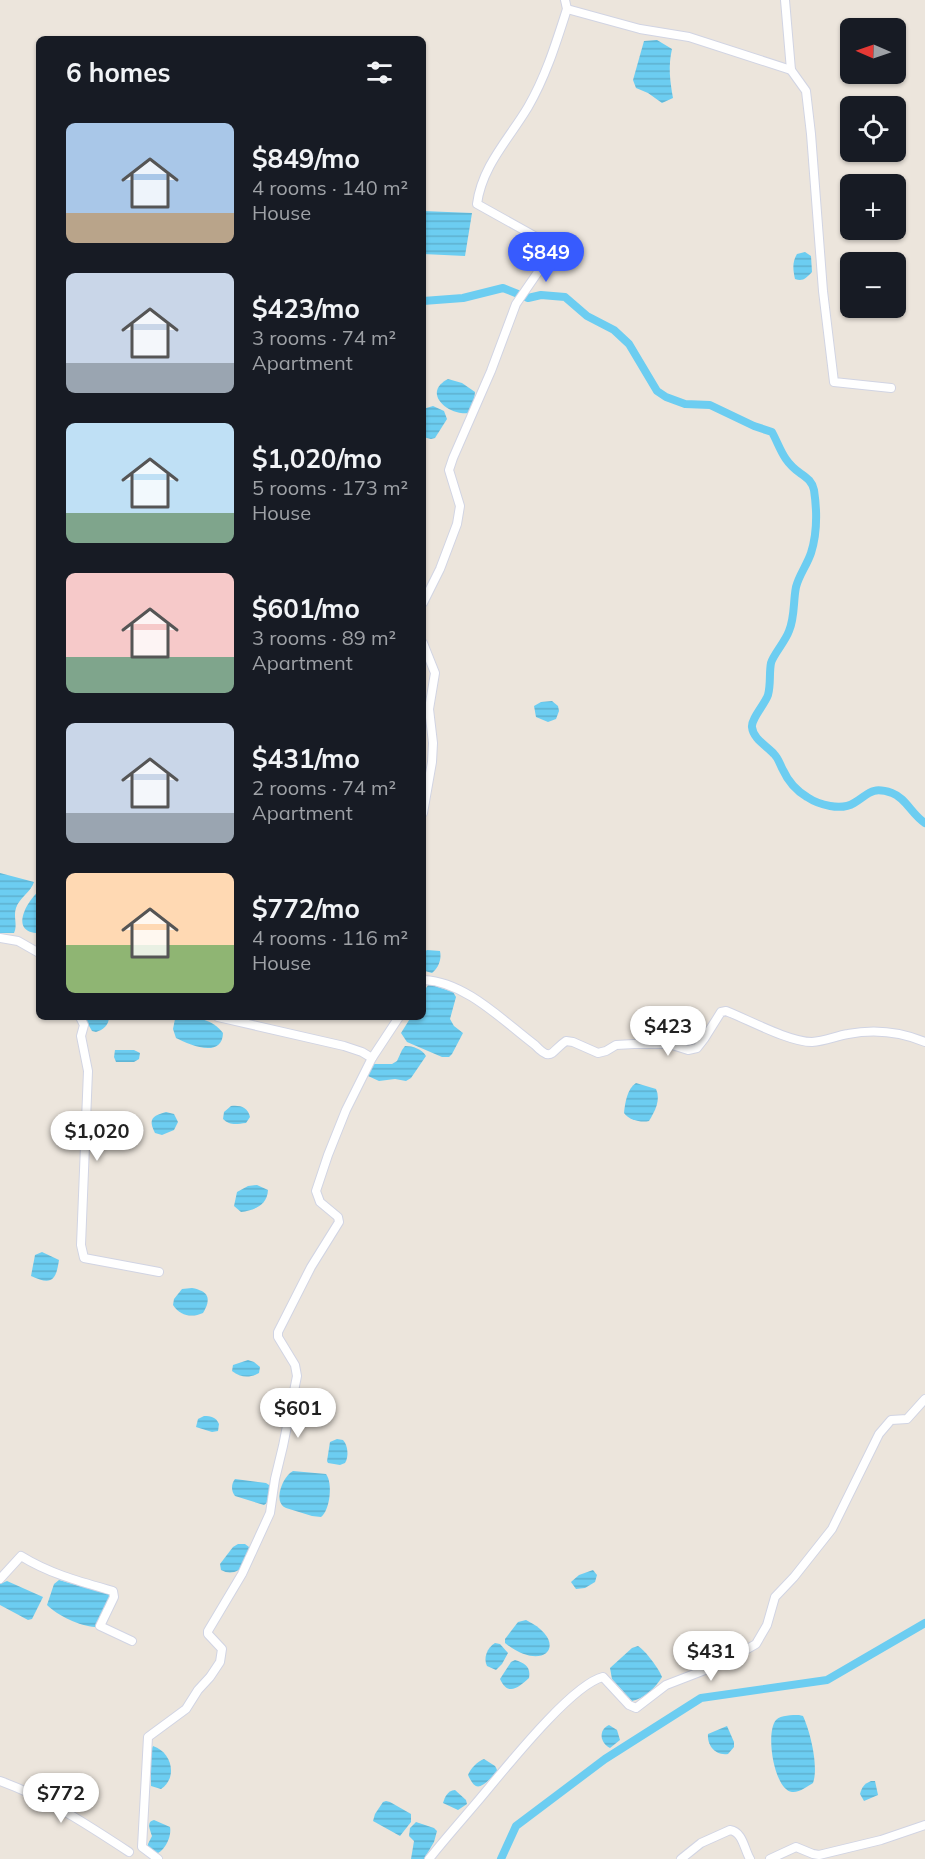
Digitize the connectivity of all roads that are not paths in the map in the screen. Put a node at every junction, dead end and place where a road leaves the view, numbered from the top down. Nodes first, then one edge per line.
1 (565, 0) edge
2 (785, 0) edge
3 (567, 9) junction
4 (791, 70) junction
5 (891, 388) dead end
6 (426, 597) edge
7 (426, 650) edge
8 (426, 796) edge
9 (0, 938) edge
10 (36, 951) edge
11 (426, 980) edge
12 (82, 1020) edge
13 (231, 1020) edge
14 (397, 1020) edge
15 (925, 1041) edge
16 (372, 1058) junction
17 (159, 1272) dead end
18 (925, 1399) edge
19 (0, 1579) edge
20 (132, 1641) dead end
21 (0, 1781) edge
22 (925, 1825) edge
23 (129, 1852) dead end
24 (158, 1859) edge
25 (429, 1859) edge
26 (681, 1859) edge
27 (750, 1859) edge
28 (770, 1859) edge

1 - 3 street
2 - 4 street
3 - 4 street
3 - 6 street
4 - 5 street
7 - 8 street
9 - 10 street
11 - 15 street
12 - 17 street
13 - 16 street
14 - 16 street
16 - 24 street
18 - 25 street
19 - 20 street
21 - 23 street
22 - 28 street
26 - 27 street

